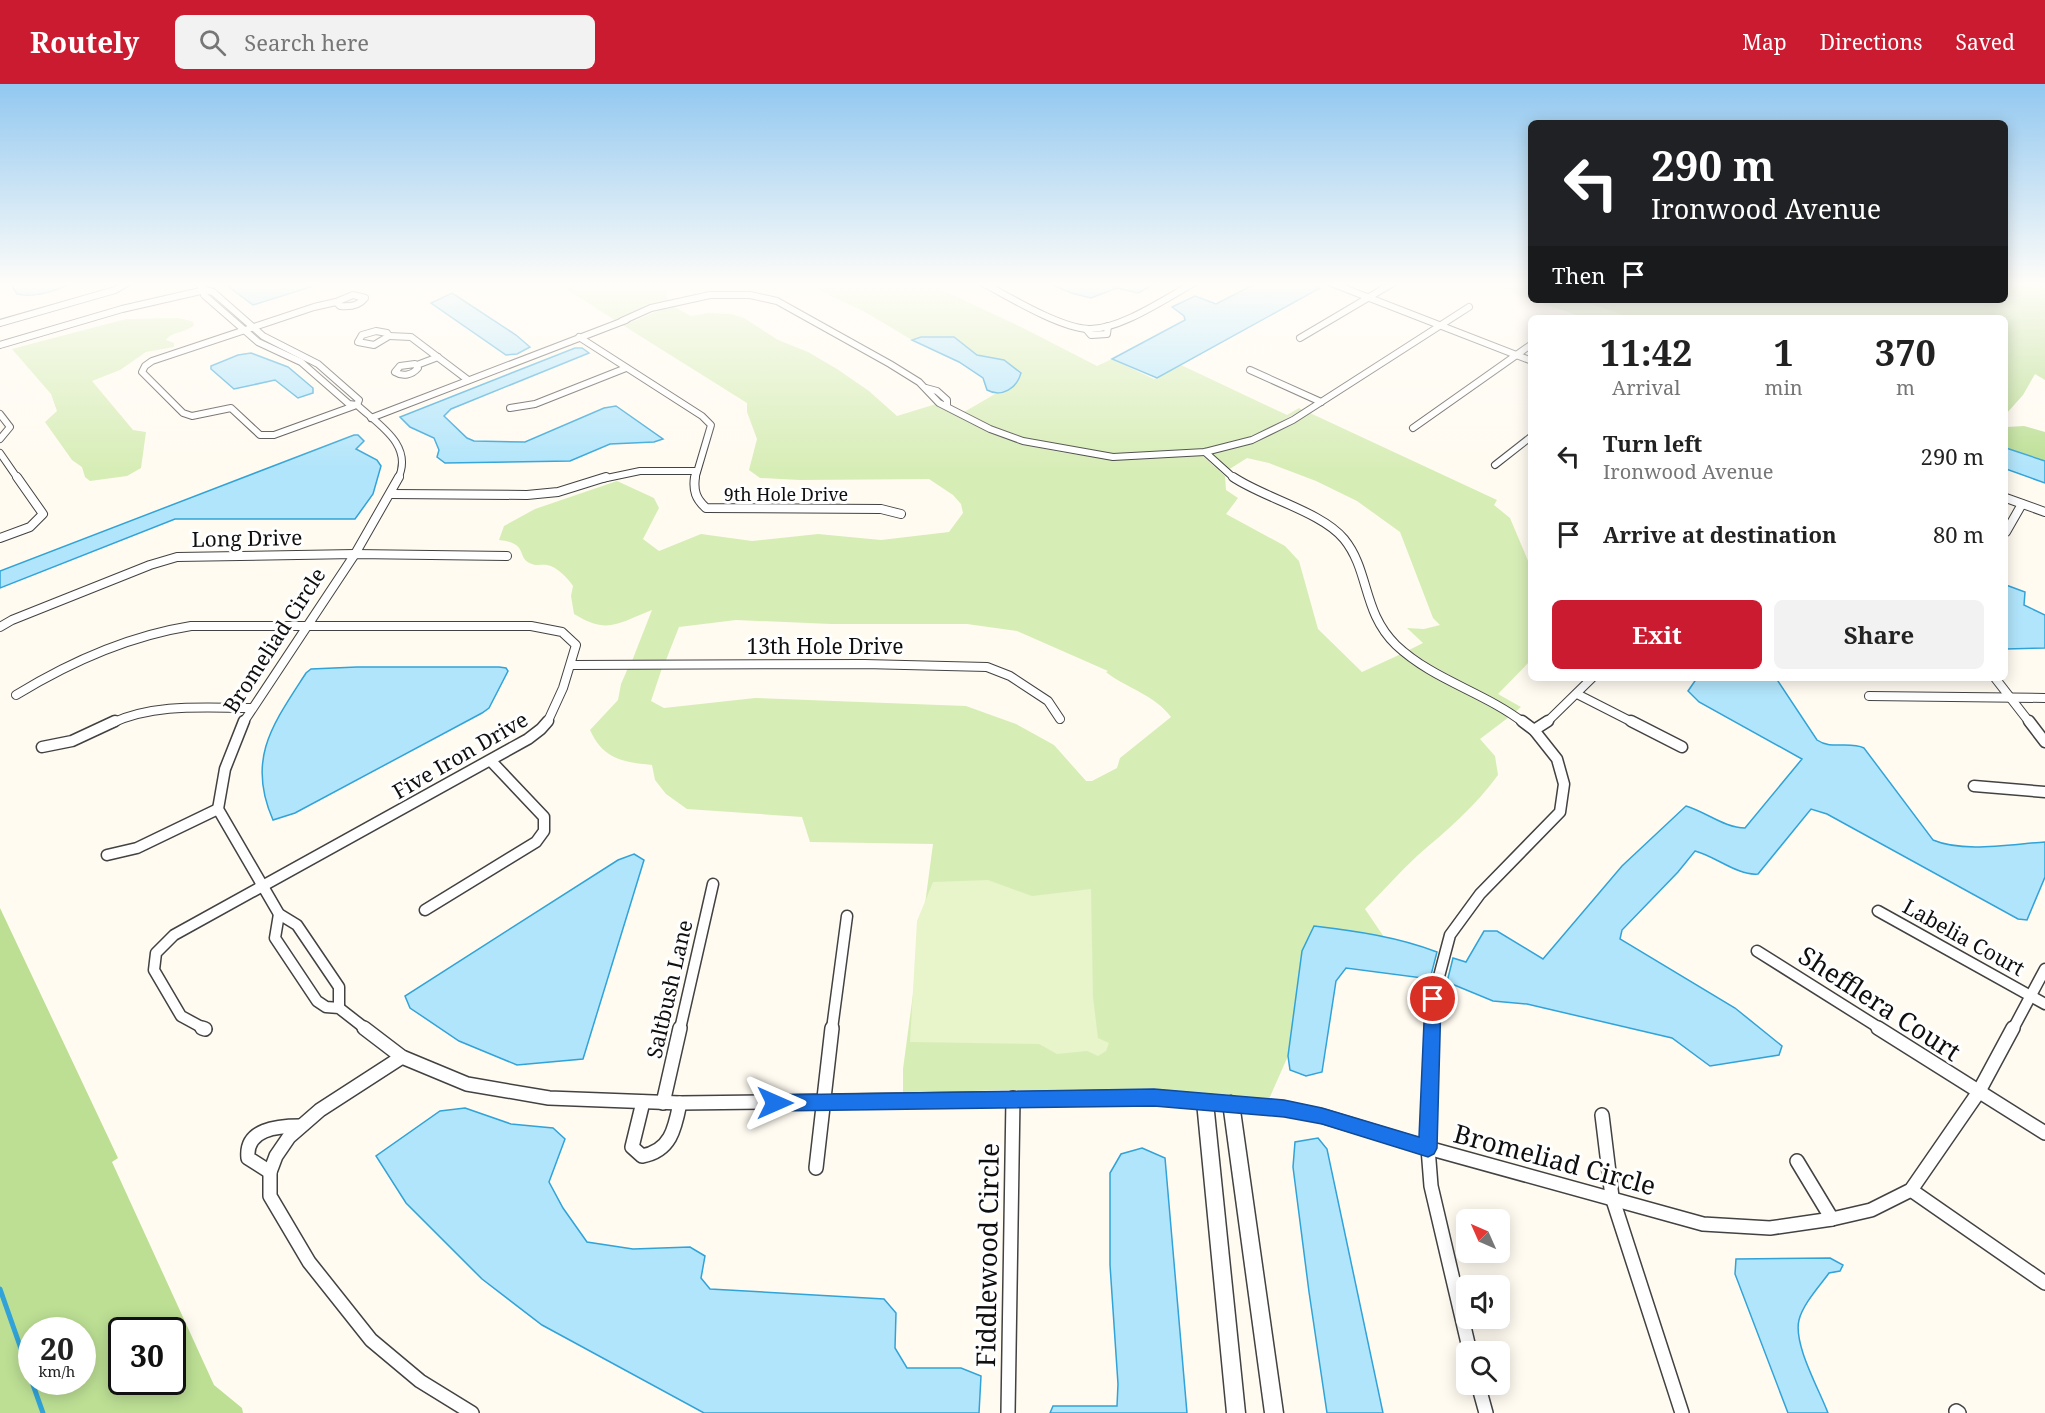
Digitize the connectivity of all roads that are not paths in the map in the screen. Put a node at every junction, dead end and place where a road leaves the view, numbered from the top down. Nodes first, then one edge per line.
1 (201, 345) edge
2 (262, 345) edge
3 (279, 345) edge
4 (422, 345) edge
5 (558, 345) edge
6 (591, 345) edge
7 (855, 345) edge
8 (1408, 345) edge
9 (1491, 345) edge
10 (1528, 347) edge
11 (1517, 355) junction
12 (438, 357) junction
13 (1528, 359) edge
14 (417, 365) dead end
15 (627, 368) junction
16 (1250, 370) dead end
17 (468, 380) junction
18 (1321, 402) junction
19 (357, 405) junction
20 (510, 408) dead end
21 (0, 414) edge
22 (370, 418) junction
23 (1413, 428) dead end
24 (0, 439) edge
25 (1528, 439) edge
26 (1204, 452) junction
27 (0, 453) edge
28 (1496, 465) dead end
29 (697, 471) junction
30 (391, 494) junction
31 (2008, 499) edge
32 (2022, 504) junction
33 (2045, 512) edge
34 (901, 514) dead end
35 (2008, 528) edge
36 (0, 538) edge
37 (355, 554) junction
38 (507, 556) dead end
39 (306, 626) junction
40 (0, 627) edge
41 (572, 664) junction
42 (1589, 681) edge
43 (1998, 681) edge
44 (1578, 694) junction
45 (16, 695) dead end
46 (1869, 696) dead end
47 (2012, 697) junction
48 (2045, 698) edge
49 (252, 708) junction
50 (1060, 719) dead end
51 (1534, 730) junction
52 (2045, 742) edge
53 (42, 747) dead end
54 (1682, 747) dead end
55 (491, 761) junction
56 (1974, 786) dead end
57 (2045, 792) edge
58 (218, 809) junction
59 (107, 855) dead end
60 (713, 884) dead end
61 (264, 886) junction
62 (425, 910) dead end
63 (1878, 911) dead end
64 (279, 914) junction
65 (847, 916) dead end
66 (1757, 951) dead end
67 (2045, 969) edge
68 (2031, 996) junction
69 (2045, 1005) edge
70 (339, 1008) junction
71 (205, 1029) dead end
72 (402, 1057) junction
73 (1978, 1093) junction
74 (1013, 1098) junction
75 (643, 1102) junction
76 (1205, 1102) junction
77 (663, 1103) junction
78 (680, 1103) junction
79 (822, 1103) junction
80 (1231, 1103) junction
81 (1602, 1115) dead end
82 (300, 1126) junction
83 (2045, 1133) edge
84 (1428, 1148) junction
85 (1797, 1161) dead end
86 (816, 1167) dead end
87 (270, 1172) junction
88 (1911, 1190) junction
89 (1612, 1197) junction
90 (1832, 1219) junction
91 (2045, 1283) edge
92 (1467, 1341) edge
93 (1481, 1395) edge
94 (472, 1413) edge
95 (1008, 1413) edge
96 (1236, 1413) edge
97 (1274, 1413) edge
98 (1486, 1413) edge
99 (1682, 1413) edge

1 - 19 street
2 - 19 street, Bromeliad Circle
3 - 19 street, Bromeliad Circle
4 - 12 street
5 - 17 street
6 - 15 street, 9th Hole Drive
7 - 26 street
8 - 18 street
9 - 11 street
10 - 11 street
11 - 13 street
11 - 23 street
12 - 14 street
12 - 17 street
15 - 20 street
15 - 29 street, 9th Hole Drive
16 - 18 street
17 - 22 street
18 - 26 street
19 - 22 street, Bromeliad Circle
21 - 24 street
22 - 30 street, Bromeliad Circle
25 - 28 street
26 - 51 street
27 - 36 street
29 - 30 street
29 - 34 street, 9th Hole Drive
30 - 37 street, Bromeliad Circle
31 - 32 street
32 - 33 street
32 - 35 street
37 - 38 street, Long Drive
37 - 39 street, Bromeliad Circle
37 - 40 street, Long Drive
39 - 41 street, Five Iron Drive
39 - 45 street
39 - 49 street, Bromeliad Circle
41 - 50 street, 13th Hole Drive
41 - 55 street, Five Iron Drive
42 - 44 street
43 - 47 street
44 - 51 street
44 - 54 street
46 - 47 street
47 - 48 street
47 - 52 street
49 - 53 street
49 - 58 street, Bromeliad Circle
51 - 84 street
55 - 61 street, Five Iron Drive
55 - 62 street
56 - 57 street
58 - 59 street
58 - 61 street, Bromeliad Circle
60 - 77 street, Saltbush Lane
61 - 64 street, Bromeliad Circle
61 - 71 street, Five Iron Drive
63 - 68 street, Labelia Court
64 - 70 street, Bromeliad Circle
64 - 70 street, Bromeliad Circle
65 - 79 street
66 - 73 street, Shefflera Court
67 - 68 street, Bromeliad Circle
68 - 69 street, Labelia Court
68 - 73 street, Bromeliad Circle
70 - 72 street, Bromeliad Circle
72 - 75 street, Bromeliad Circle
72 - 82 street
73 - 83 street, Shefflera Court
73 - 88 street, Bromeliad Circle
74 - 76 street, Bromeliad Circle
74 - 79 street, Bromeliad Circle
74 - 95 street, Fiddlewood Circle
75 - 77 street, Bromeliad Circle
75 - 78 street
76 - 80 street, Bromeliad Circle
76 - 96 street
77 - 78 street, Bromeliad Circle
78 - 79 street, Bromeliad Circle
79 - 86 street
80 - 84 street, Bromeliad Circle
80 - 97 street
81 - 89 street
82 - 87 street
82 - 87 street
84 - 89 street, Bromeliad Circle
84 - 92 street
85 - 90 street
87 - 94 street
88 - 90 street, Bromeliad Circle
88 - 91 street
89 - 90 street, Bromeliad Circle
89 - 99 street
93 - 98 street

